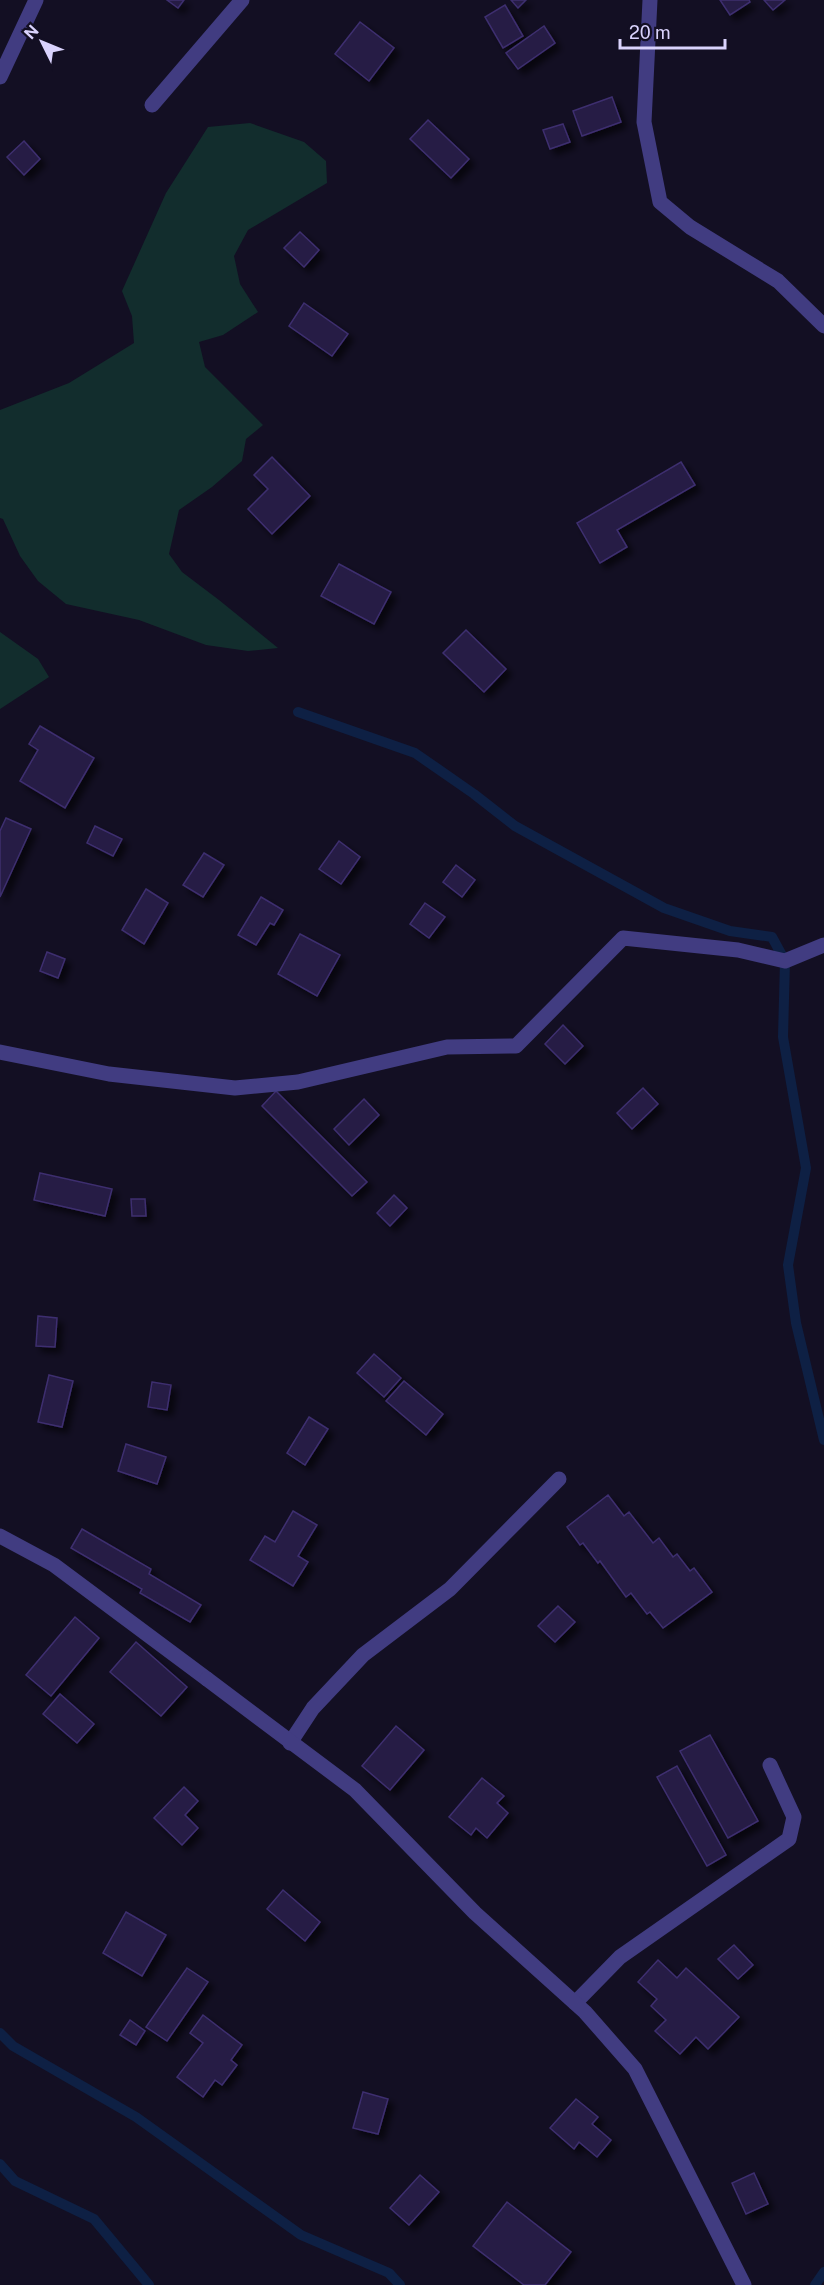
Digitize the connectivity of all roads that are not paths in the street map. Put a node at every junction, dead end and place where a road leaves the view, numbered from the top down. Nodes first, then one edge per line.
1 (36, 0) edge
2 (242, 0) edge
3 (650, 0) edge
4 (0, 77) edge
5 (152, 105) dead end
6 (824, 326) edge
7 (824, 945) edge
8 (0, 1052) edge
9 (559, 1479) dead end
10 (0, 1536) edge
11 (290, 1743) junction
12 (770, 1765) dead end
13 (575, 2002) junction
14 (744, 2285) edge

1 - 4 street
2 - 5 street
3 - 6 street
7 - 8 street
9 - 11 street
10 - 11 street
11 - 13 street
12 - 13 street
13 - 14 street

